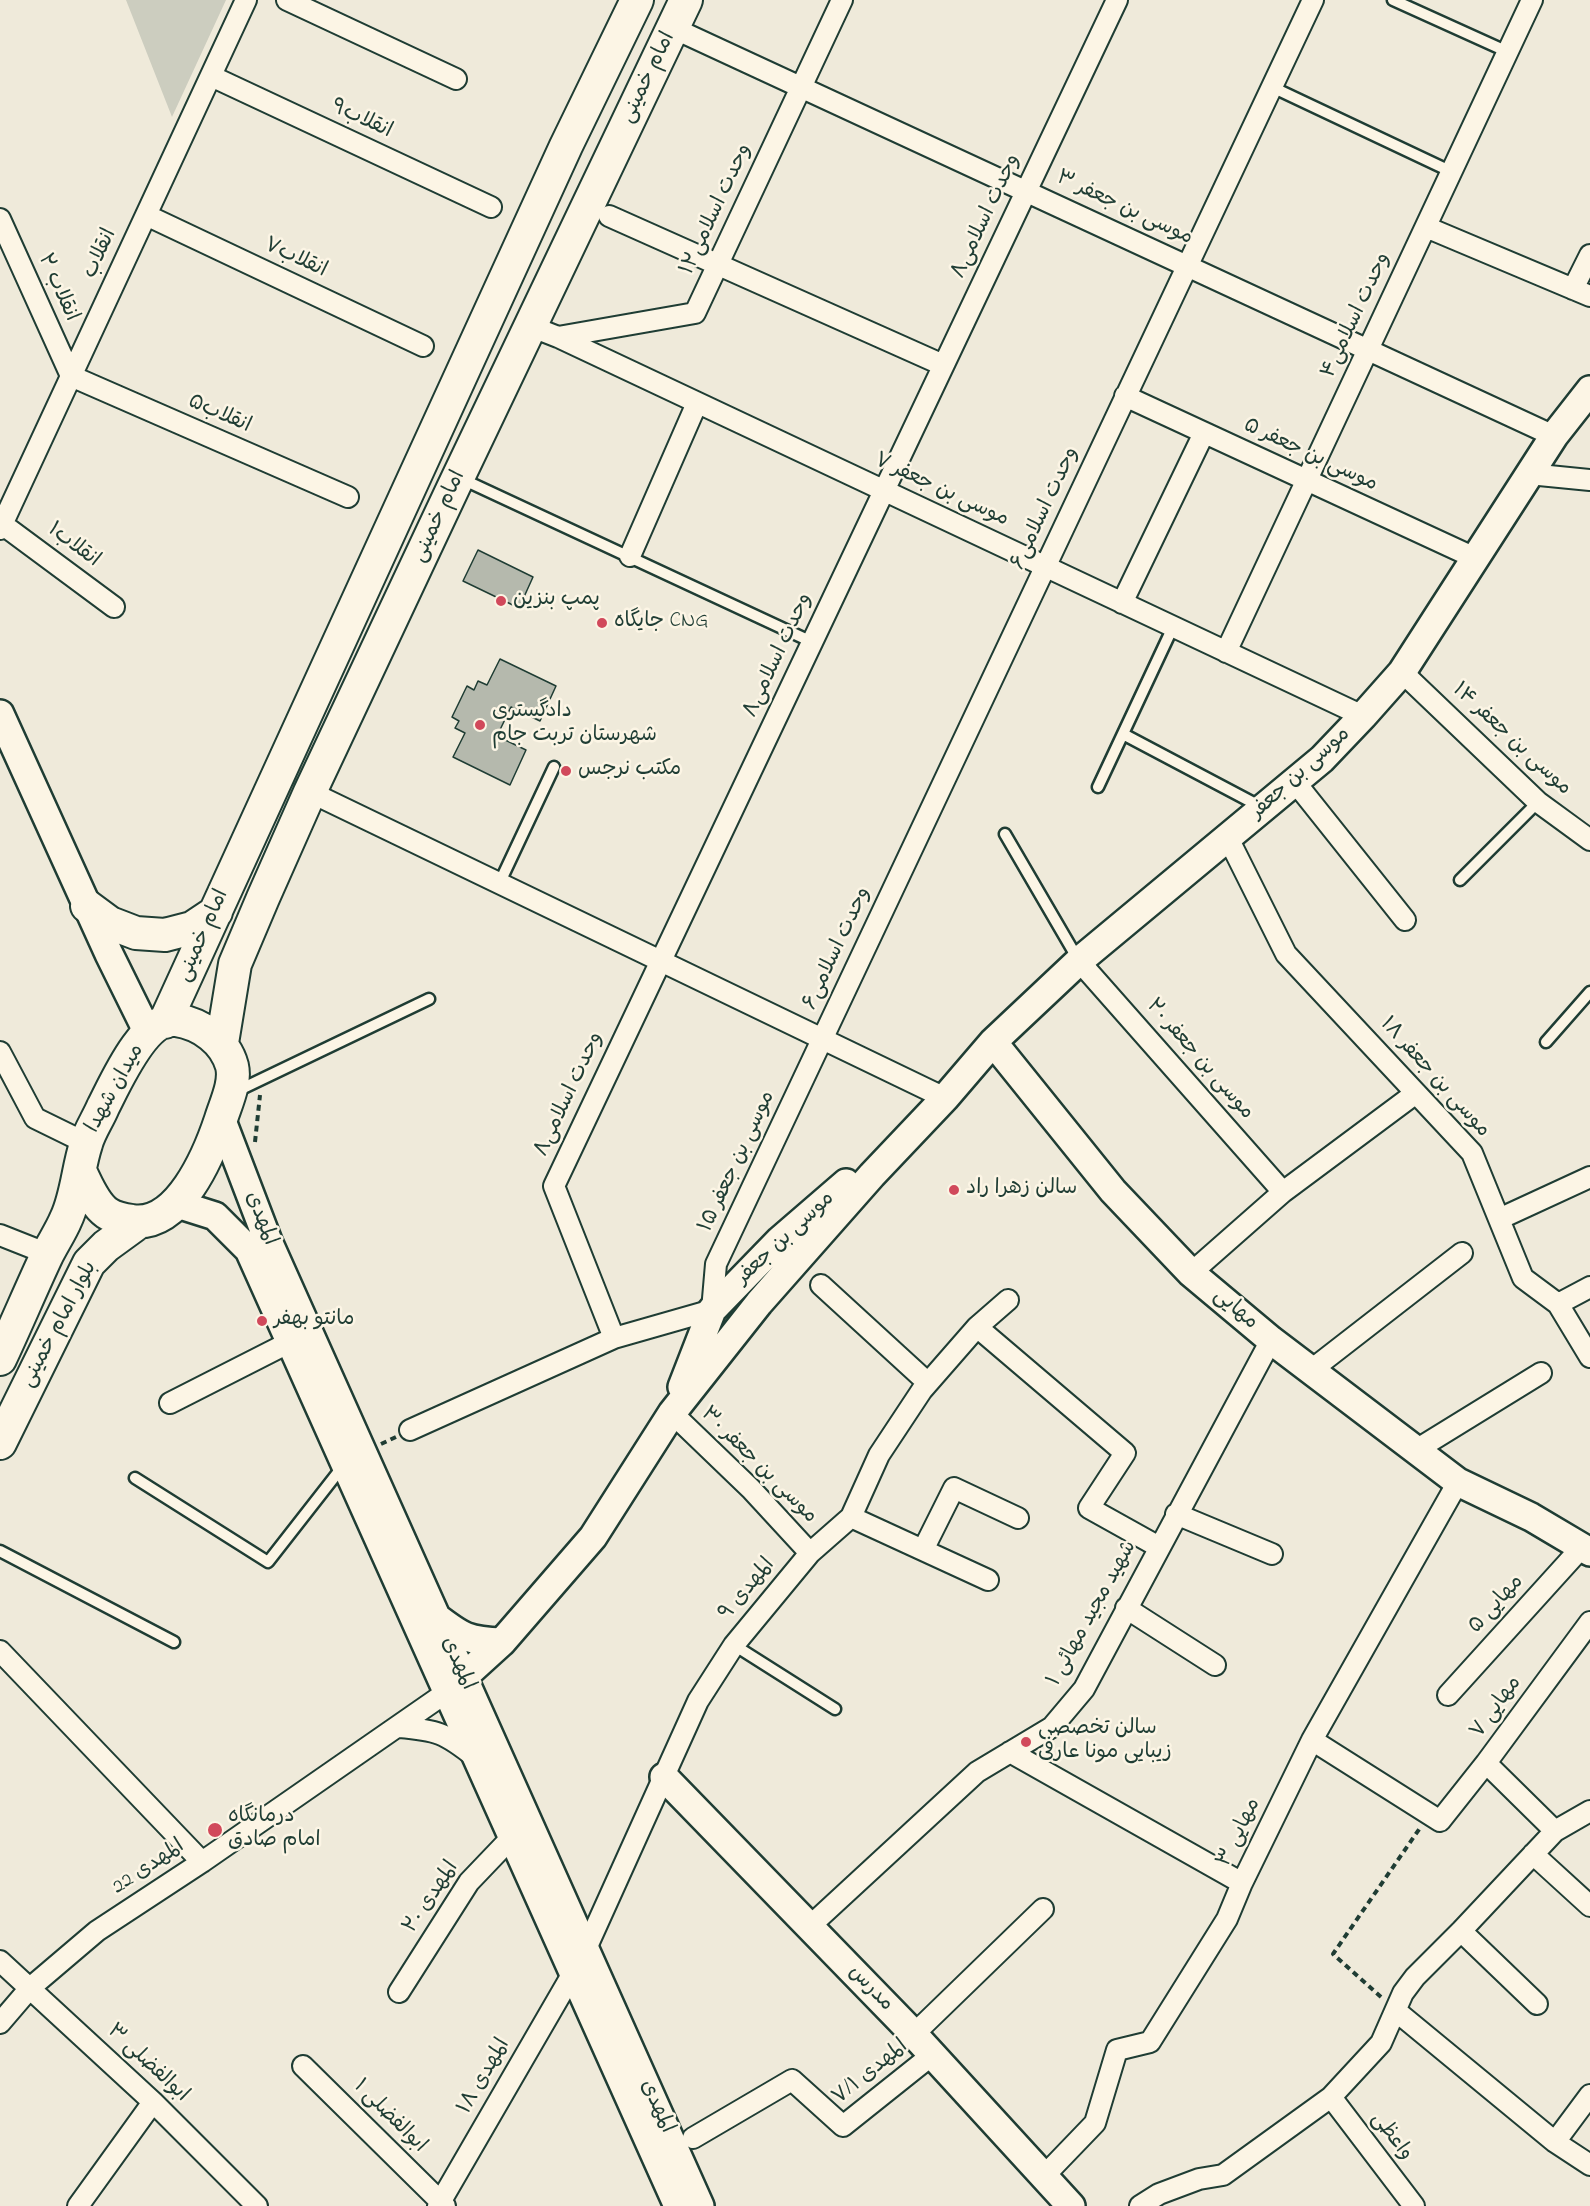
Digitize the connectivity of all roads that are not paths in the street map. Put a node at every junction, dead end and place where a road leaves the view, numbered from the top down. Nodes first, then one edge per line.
1 (246, 0) edge
2 (287, 0) edge
3 (637, 0) edge
4 (686, 0) edge
5 (842, 0) edge
6 (1117, 0) edge
7 (1314, 0) edge
8 (1393, 0) edge
9 (1532, 0) edge
10 (673, 28) junction
11 (1508, 52) junction
12 (211, 75) junction
13 (456, 79) dead end
14 (802, 86) junction
15 (1272, 87) junction
16 (566, 146) junction
17 (608, 164) junction
18 (1452, 172) junction
19 (1026, 191) junction
20 (491, 207) dead end
21 (537, 212) junction
22 (146, 215) junction
23 (609, 216) dead end
24 (0, 219) edge
25 (1426, 227) junction
26 (576, 230) junction
27 (1590, 255) edge
28 (718, 264) junction
29 (1187, 265) junction
30 (1582, 292) edge
31 (544, 332) junction
32 (423, 346) dead end
33 (1368, 350) junction
34 (943, 365) junction
35 (71, 376) junction
36 (1590, 390) edge
37 (1125, 396) junction
38 (697, 403) junction
39 (1204, 433) junction
40 (1554, 436) junction
41 (1529, 474) junction
42 (458, 477) junction
43 (1590, 480) edge
44 (1306, 481) junction
45 (884, 491) junction
46 (348, 497) dead end
47 (1, 526) edge
48 (630, 556) junction
49 (1474, 558) junction
50 (1045, 566) junction
51 (1122, 603) junction
52 (114, 608) dead end
53 (1173, 627) junction
54 (812, 642) junction
55 (1226, 652) junction
56 (1402, 672) junction
57 (0, 714) edge
58 (1363, 716) junction
59 (1123, 734) junction
60 (554, 767) dead end
61 (1295, 782) junction
62 (1098, 788) dead end
63 (310, 792) junction
64 (1538, 802) junction
65 (1264, 808) junction
66 (1005, 834) dead end
67 (1228, 838) junction
68 (1590, 840) edge
69 (1460, 880) dead end
70 (228, 882) junction
71 (500, 884) junction
72 (263, 898) junction
73 (87, 906) junction
74 (216, 912) junction
75 (1405, 920) dead end
76 (661, 961) junction
77 (1079, 961) junction
78 (1590, 992) edge
79 (429, 999) dead end
80 (157, 1028) junction
81 (822, 1039) junction
82 (993, 1042) junction
83 (1546, 1042) dead end
84 (222, 1043) junction
85 (0, 1052) edge
86 (1416, 1093) junction
87 (945, 1098) junction
88 (225, 1107) junction
89 (83, 1157) junction
90 (1590, 1177) edge
91 (1282, 1192) junction
92 (177, 1204) junction
93 (1499, 1219) junction
94 (139, 1222) junction
95 (0, 1235) edge
96 (1462, 1253) dead end
97 (48, 1254) junction
98 (1191, 1273) junction
99 (821, 1285) dead end
100 (1590, 1287) edge
101 (1008, 1300) dead end
102 (1558, 1304) junction
103 (712, 1310) junction
104 (19, 1319) junction
105 (977, 1328) junction
106 (614, 1338) junction
107 (51, 1339) junction
108 (1270, 1340) junction
109 (290, 1342) junction
110 (1590, 1357) edge
111 (0, 1359) edge
112 (1310, 1371) junction
113 (1541, 1373) dead end
114 (928, 1383) junction
115 (170, 1403) dead end
116 (672, 1413) junction
117 (410, 1430) road end
118 (0, 1443) edge
119 (1416, 1450) junction
120 (344, 1464) junction
121 (135, 1478) dead end
122 (1458, 1482) junction
123 (1176, 1515) junction
124 (851, 1516) junction
125 (1018, 1518) dead end
126 (1587, 1544) edge
127 (1159, 1547) junction
128 (923, 1550) junction
129 (0, 1551) edge
130 (810, 1553) junction
131 (1272, 1554) dead end
132 (988, 1580) dead end
133 (1126, 1608) junction
134 (435, 1616) junction
135 (1590, 1622) edge
136 (174, 1642) dead end
137 (502, 1642) junction
138 (734, 1645) junction
139 (0, 1651) edge
140 (1215, 1665) dead end
141 (455, 1685) junction
142 (1448, 1695) dead end
143 (835, 1709) dead end
144 (399, 1727) junction
145 (1312, 1740) junction
146 (1010, 1752) junction
147 (477, 1759) junction
148 (1486, 1763) junction
149 (663, 1777) junction
150 (1590, 1811) edge
151 (1555, 1831) junction
152 (512, 1837) junction
153 (1533, 1854) junction
154 (202, 1862) junction
155 (1242, 1883) junction
156 (1590, 1906) edge
157 (1043, 1909) dead end
158 (809, 1926) junction
159 (1461, 1931) junction
160 (0, 1961) edge
161 (579, 1962) junction
162 (30, 1988) junction
163 (399, 1992) dead end
164 (1537, 2004) dead end
165 (1396, 2011) junction
166 (0, 2023) edge
167 (914, 2034) junction
168 (932, 2055) junction
169 (303, 2066) dead end
170 (1590, 2095) edge
171 (1331, 2097) junction
172 (153, 2102) junction
173 (693, 2138) dead end
174 (1555, 2142) junction
175 (1590, 2165) edge
176 (1045, 2175) junction
177 (441, 2204) edge
178 (688, 2205) edge
179 (78, 2206) edge
180 (257, 2206) edge
181 (1071, 2206) edge
182 (1140, 2206) edge
183 (1414, 2206) edge

1 - 12 street, انقلاب
2 - 13 street
3 - 16 main road, امام خمینی
4 - 10 main road, امام خمینی
5 - 14 street, وحدت اسلامی۱۲
6 - 19 street, وحدت اسلامی۸
7 - 15 street, وحدت اسلامی۶
8 - 11 lane
9 - 11 street, وحدت اسلامی۴
10 - 14 street, موسی بن جعفر ۳
10 - 17 main road, امام خمینی
11 - 18 street, وحدت اسلامی۴
12 - 20 street, انقلاب۹
12 - 22 street, انقلاب
14 - 19 street, موسی بن جعفر ۳
14 - 28 street, وحدت اسلامی۱۲
15 - 18 lane
15 - 29 street, وحدت اسلامی۶
16 - 17 main road
16 - 21 main road, امام خمینی
17 - 26 main road, امام خمینی
18 - 25 street, وحدت اسلامی۴
19 - 29 street, موسی بن جعفر ۳
19 - 34 street, وحدت اسلامی۸
21 - 26 main road
21 - 70 main road, امام خمینی
22 - 32 street, انقلاب۷
22 - 35 street, انقلاب
23 - 28 street
24 - 35 street, انقلاب ۲
25 - 30 street
25 - 33 street, وحدت اسلامی۴
26 - 31 main road, امام خمینی
27 - 30 street
28 - 31 street, وحدت اسلامی۱۲
28 - 34 street
29 - 33 street, موسی بن جعفر ۳
29 - 37 street, وحدت اسلامی۶
31 - 38 street, موسی بن جعفر ۷
31 - 42 main road, امام خمینی
33 - 40 street, موسی بن جعفر ۳
33 - 44 street, وحدت اسلامی۴
34 - 45 street, وحدت اسلامی۸
35 - 46 street, انقلاب۵
35 - 47 street, انقلاب
36 - 40 street, موسی بن جعفر
37 - 39 street, موسی بن جعفر ۵
37 - 50 street, وحدت اسلامی۶
38 - 45 street, موسی بن جعفر ۷
38 - 48 street
39 - 44 street, موسی بن جعفر ۵
39 - 51 street
40 - 41 street, موسی بن جعفر
41 - 43 street
41 - 49 street, موسی بن جعفر
42 - 48 lane
42 - 63 main road, امام خمینی
44 - 49 street, موسی بن جعفر ۵
44 - 55 street, وحدت اسلامی۴
45 - 50 street, موسی بن جعفر ۷
45 - 54 street, وحدت اسلامی۸
47 - 52 street, انقلاب۱
48 - 54 lane
49 - 56 street, موسی بن جعفر
50 - 51 street, موسی بن جعفر ۷
50 - 81 street, وحدت اسلامی۶
51 - 53 street, موسی بن جعفر ۷
53 - 55 street, موسی بن جعفر ۷
53 - 59 lane
54 - 76 street, وحدت اسلامی۸
55 - 58 street, موسی بن جعفر ۷
56 - 58 street, موسی بن جعفر
56 - 64 street, موسی بن جعفر ۱۴
57 - 73 street
58 - 61 street, موسی بن جعفر
59 - 62 lane
59 - 65 lane
60 - 71 lane
61 - 65 street, موسی بن جعفر
61 - 75 street
63 - 71 street
63 - 72 main road, امام خمینی
64 - 68 street, موسی بن جعفر ۱۴
64 - 69 lane
65 - 67 street, موسی بن جعفر
66 - 77 lane
67 - 77 street, موسی بن جعفر
67 - 86 street, موسی بن جعفر ۱۸
70 - 72 main road
70 - 74 main road, امام خمینی
71 - 76 street
72 - 84 main road, امام خمینی
73 - 74 main road
73 - 80 street
74 - 80 main road, امام خمینی
76 - 81 street
76 - 106 street, وحدت اسلامی۸
77 - 82 street, موسی بن جعفر
77 - 91 street, موسی بن جعفر ۲۰
78 - 83 lane
79 - 88 lane
80 - 84 main road
80 - 89 main road, میدان شهدا
81 - 87 street
81 - 103 street, موسی بن جعفر ۱۵
82 - 87 street, موسی بن جعفر
82 - 98 street, مهایی
84 - 88 main road
85 - 89 street
86 - 91 street
86 - 93 street, موسی بن جعفر ۱۸
87 - 103 street, موسی بن جعفر
87 - 116 street, موسی بن جعفر
88 - 92 main road
88 - 134 street, المهدی
89 - 94 main road
89 - 97 main road, بلوار امام خمینی
90 - 93 street
91 - 98 street
92 - 94 main road
92 - 109 street, المهدی
93 - 102 street, موسی بن جعفر ۱۸
94 - 107 main road, بلوار امام خمینی
95 - 97 street
96 - 112 street
97 - 104 main road, بلوار امام خمینی
98 - 108 street, مهایی
99 - 114 street
100 - 102 street
101 - 105 street, المهدی ۹
102 - 110 street, موسی بن جعفر ۱۸
103 - 106 street
103 - 116 street, موسی بن جعفر
104 - 107 main road
104 - 111 main road, بلوار امام خمینی
105 - 114 street, المهدی ۹
105 - 127 street
106 - 117 street
107 - 118 main road, بلوار امام خمینی
108 - 112 street, مهایی
108 - 123 street, شهید مجید مهائی ۱
109 - 115 street
109 - 120 street, المهدی
112 - 119 street, مهایی
113 - 119 street
114 - 124 street, المهدی ۹
116 - 130 street, موسی بن جعفر ۳۰
116 - 137 street, موسی بن جعفر
119 - 122 street, مهایی
120 - 121 lane
120 - 141 street, المهدی
122 - 126 street, مهایی
122 - 145 street, مهایی ۳
123 - 127 street, شهید مجید مهائی ۱
123 - 131 street
124 - 128 street
124 - 130 street, المهدی ۹
125 - 128 street
126 - 142 street, مهایی ۵
127 - 133 street, شهید مجید مهائی ۱
128 - 132 street
129 - 136 lane
130 - 138 street, المهدی ۹
133 - 140 street
133 - 146 street, شهید مجید مهائی ۱
134 - 137 street
134 - 141 street, المهدی
135 - 148 street, مهایی ۷
137 - 141 street, موسی بن جعفر
138 - 143 lane
138 - 149 street, المهدی ۹
139 - 154 street
141 - 144 street, المهدی 22
141 - 147 street, المهدی
141 - 161 street, المهدی
144 - 147 street
144 - 154 street, المهدی 22
145 - 148 street, مهایی ۷
145 - 155 street, مهایی ۳
146 - 155 street
146 - 158 street, شهید مجید مهائی ۱
147 - 152 street, المهدی
148 - 151 street
149 - 158 street, مدرس
149 - 161 street, المهدی ۹
150 - 151 street
151 - 153 street
152 - 161 street, المهدی
152 - 163 street, المهدی ۲۰
153 - 156 street
153 - 159 street
154 - 162 street, المهدی 22
155 - 176 street, مهایی ۳
157 - 167 street
158 - 167 street, مدرس
159 - 164 street
159 - 165 street
160 - 162 street, ابوالفضلی ۳
161 - 177 street, المهدی ۱۸
161 - 178 street, المهدی
162 - 166 street, المهدی 22
162 - 172 street, ابوالفضلی ۳
165 - 171 street
165 - 174 street
167 - 168 street, مدرس
168 - 173 street, المهدی ۷/۱
168 - 176 street, مدرس
169 - 177 street, ابوالفضلی ۱
170 - 174 street
171 - 182 street
171 - 183 street, واعظی
172 - 179 street
172 - 180 street, ابوالفضلی ۳
174 - 175 street
176 - 181 street, مدرس

